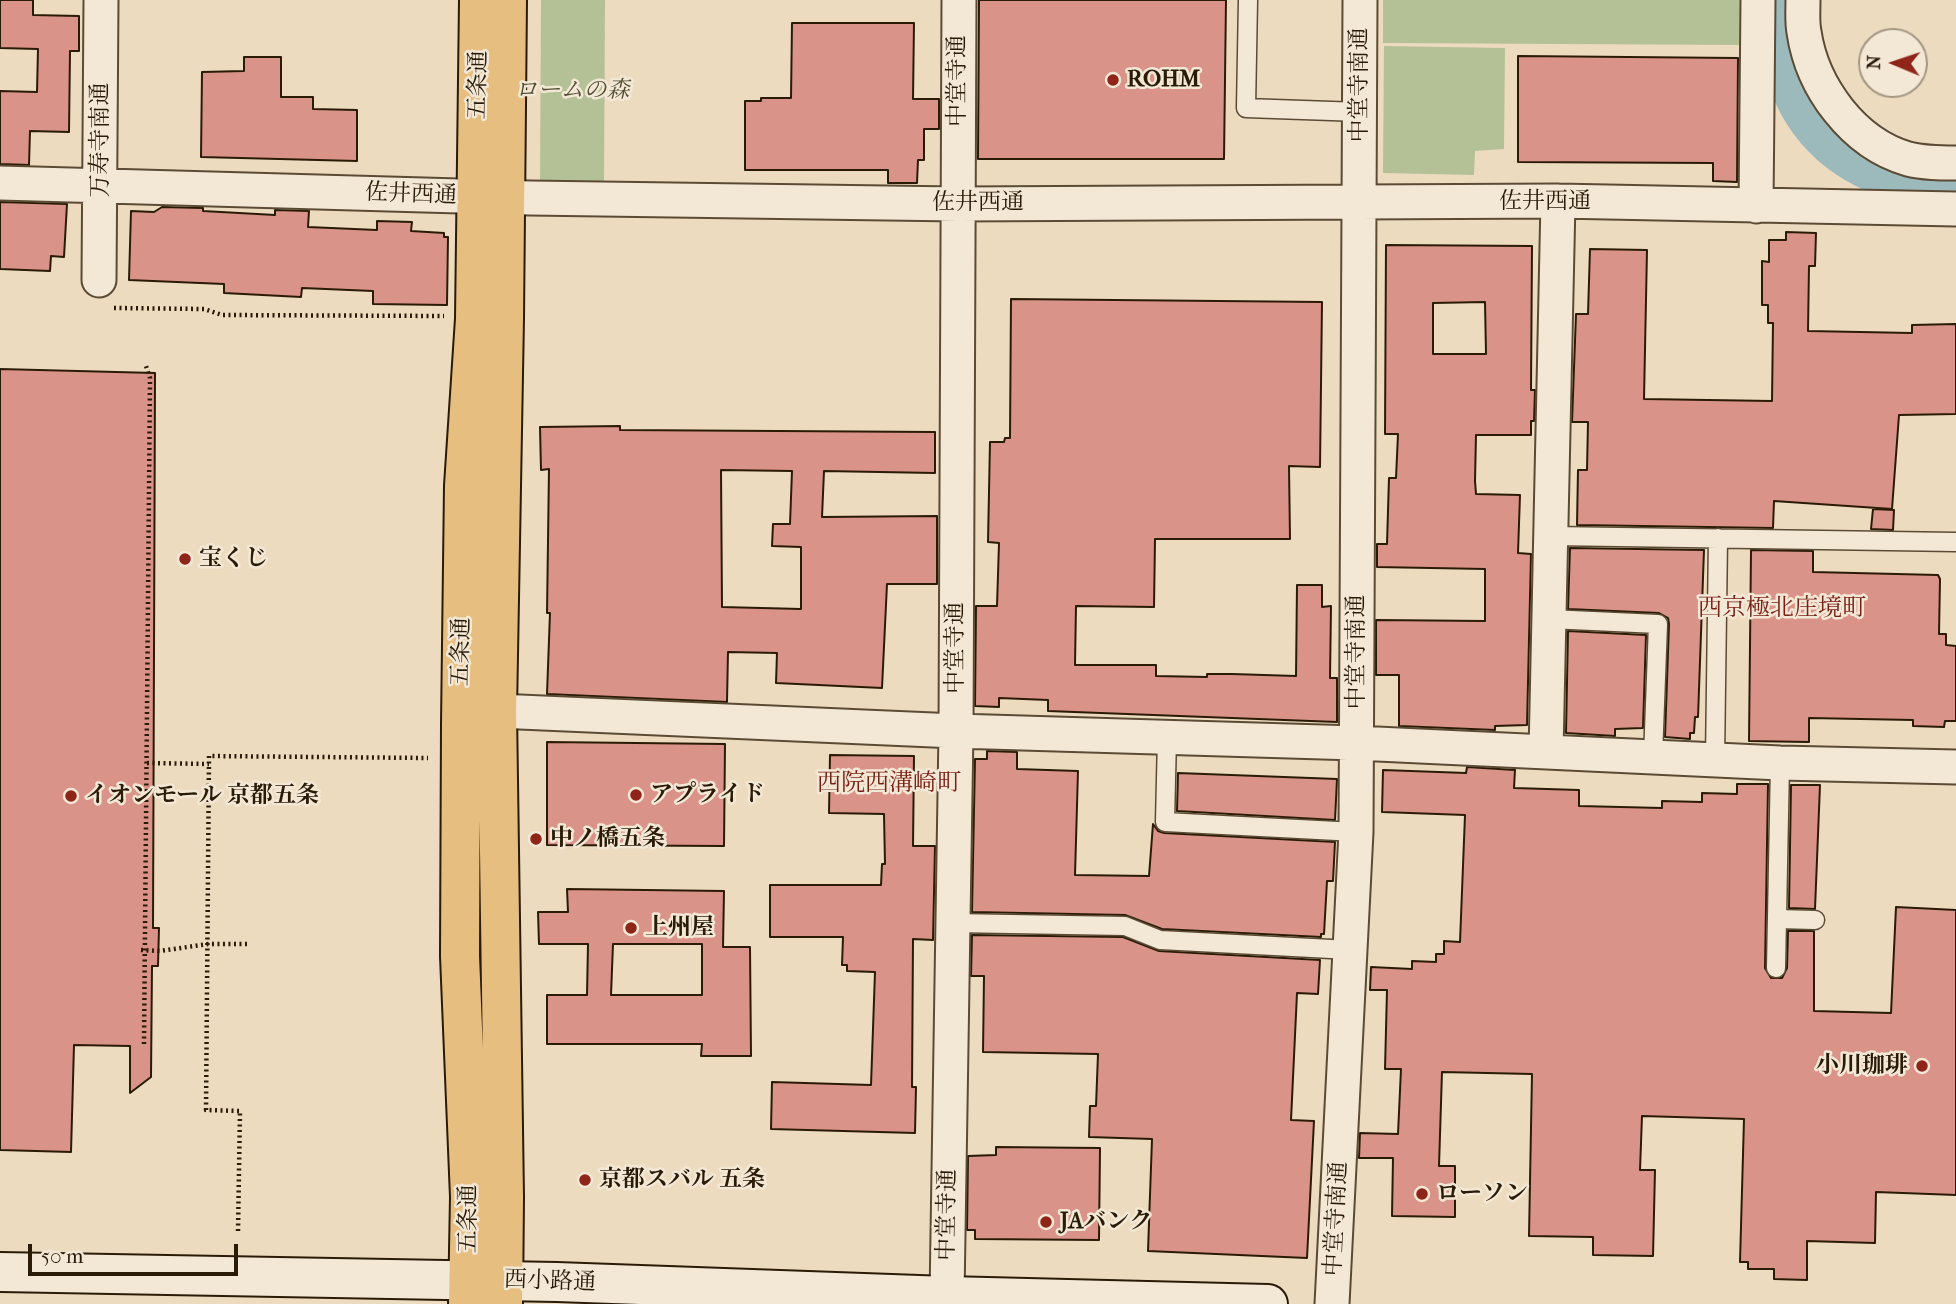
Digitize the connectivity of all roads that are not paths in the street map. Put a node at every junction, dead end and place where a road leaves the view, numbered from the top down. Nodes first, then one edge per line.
1 (101, 0) edge
2 (479, 0) edge
3 (507, 0) edge
4 (959, 0) edge
5 (1248, 0) edge
6 (1360, 0) edge
7 (1758, 0) edge
8 (1804, 0) edge
9 (1360, 112) junction
10 (1956, 163) edge
11 (0, 183) edge
12 (102, 187) junction
13 (491, 197) junction
14 (1558, 201) junction
15 (1360, 203) junction
16 (958, 204) junction
17 (1756, 206) junction
18 (1956, 209) edge
19 (107, 294) road end
20 (1551, 536) junction
21 (1718, 538) junction
22 (1956, 542) edge
23 (1549, 619) junction
24 (497, 711) junction
25 (956, 731) junction
26 (1167, 737) junction
27 (1356, 743) junction
28 (1546, 752) junction
29 (1653, 757) junction
30 (1715, 760) junction
31 (1780, 762) junction
32 (1956, 767) edge
33 (1356, 832) junction
34 (1777, 919) junction
35 (1815, 920) dead end
36 (953, 923) junction
37 (1350, 950) junction
38 (1776, 968) dead end
39 (0, 1272) edge
40 (486, 1292) edge
41 (947, 1296) junction
42 (1268, 1304) edge
43 (1332, 1304) edge

1 - 12 street, 万寿寺南通
2 - 13 highway, 五条通
3 - 13 highway, 五条通
4 - 16 street, 中堂寺通
5 - 9 lane
6 - 9 street, 中堂寺南通
7 - 17 street
8 - 10 street
9 - 15 street, 中堂寺南通
11 - 12 street, 佐井西通
12 - 13 street, 佐井西通
12 - 19 street, 万寿寺南通
13 - 16 street, 佐井西通
13 - 24 highway, 五条通
13 - 40 highway, 五条通
14 - 15 street, 佐井西通
14 - 17 street, 佐井西通
14 - 20 street
15 - 16 street, 佐井西通
15 - 27 street, 中堂寺南通
16 - 25 street, 中堂寺通
17 - 18 street, 佐井西通
20 - 21 lane
20 - 23 street
21 - 22 lane
21 - 30 lane
23 - 28 street
23 - 29 lane
24 - 25 street
24 - 40 highway, 五条通
25 - 26 street
25 - 36 street, 中堂寺通
26 - 27 street
26 - 33 lane
27 - 28 street
27 - 33 street, 中堂寺南通
28 - 29 street
29 - 30 street
30 - 31 street
31 - 32 street
31 - 34 lane
33 - 37 street, 中堂寺南通
34 - 35 lane
34 - 38 lane
36 - 37 lane
36 - 41 street, 中堂寺通
37 - 43 street, 中堂寺南通
39 - 40 street, 西小路通
40 - 41 street, 西小路通
41 - 42 street, 西小路通

